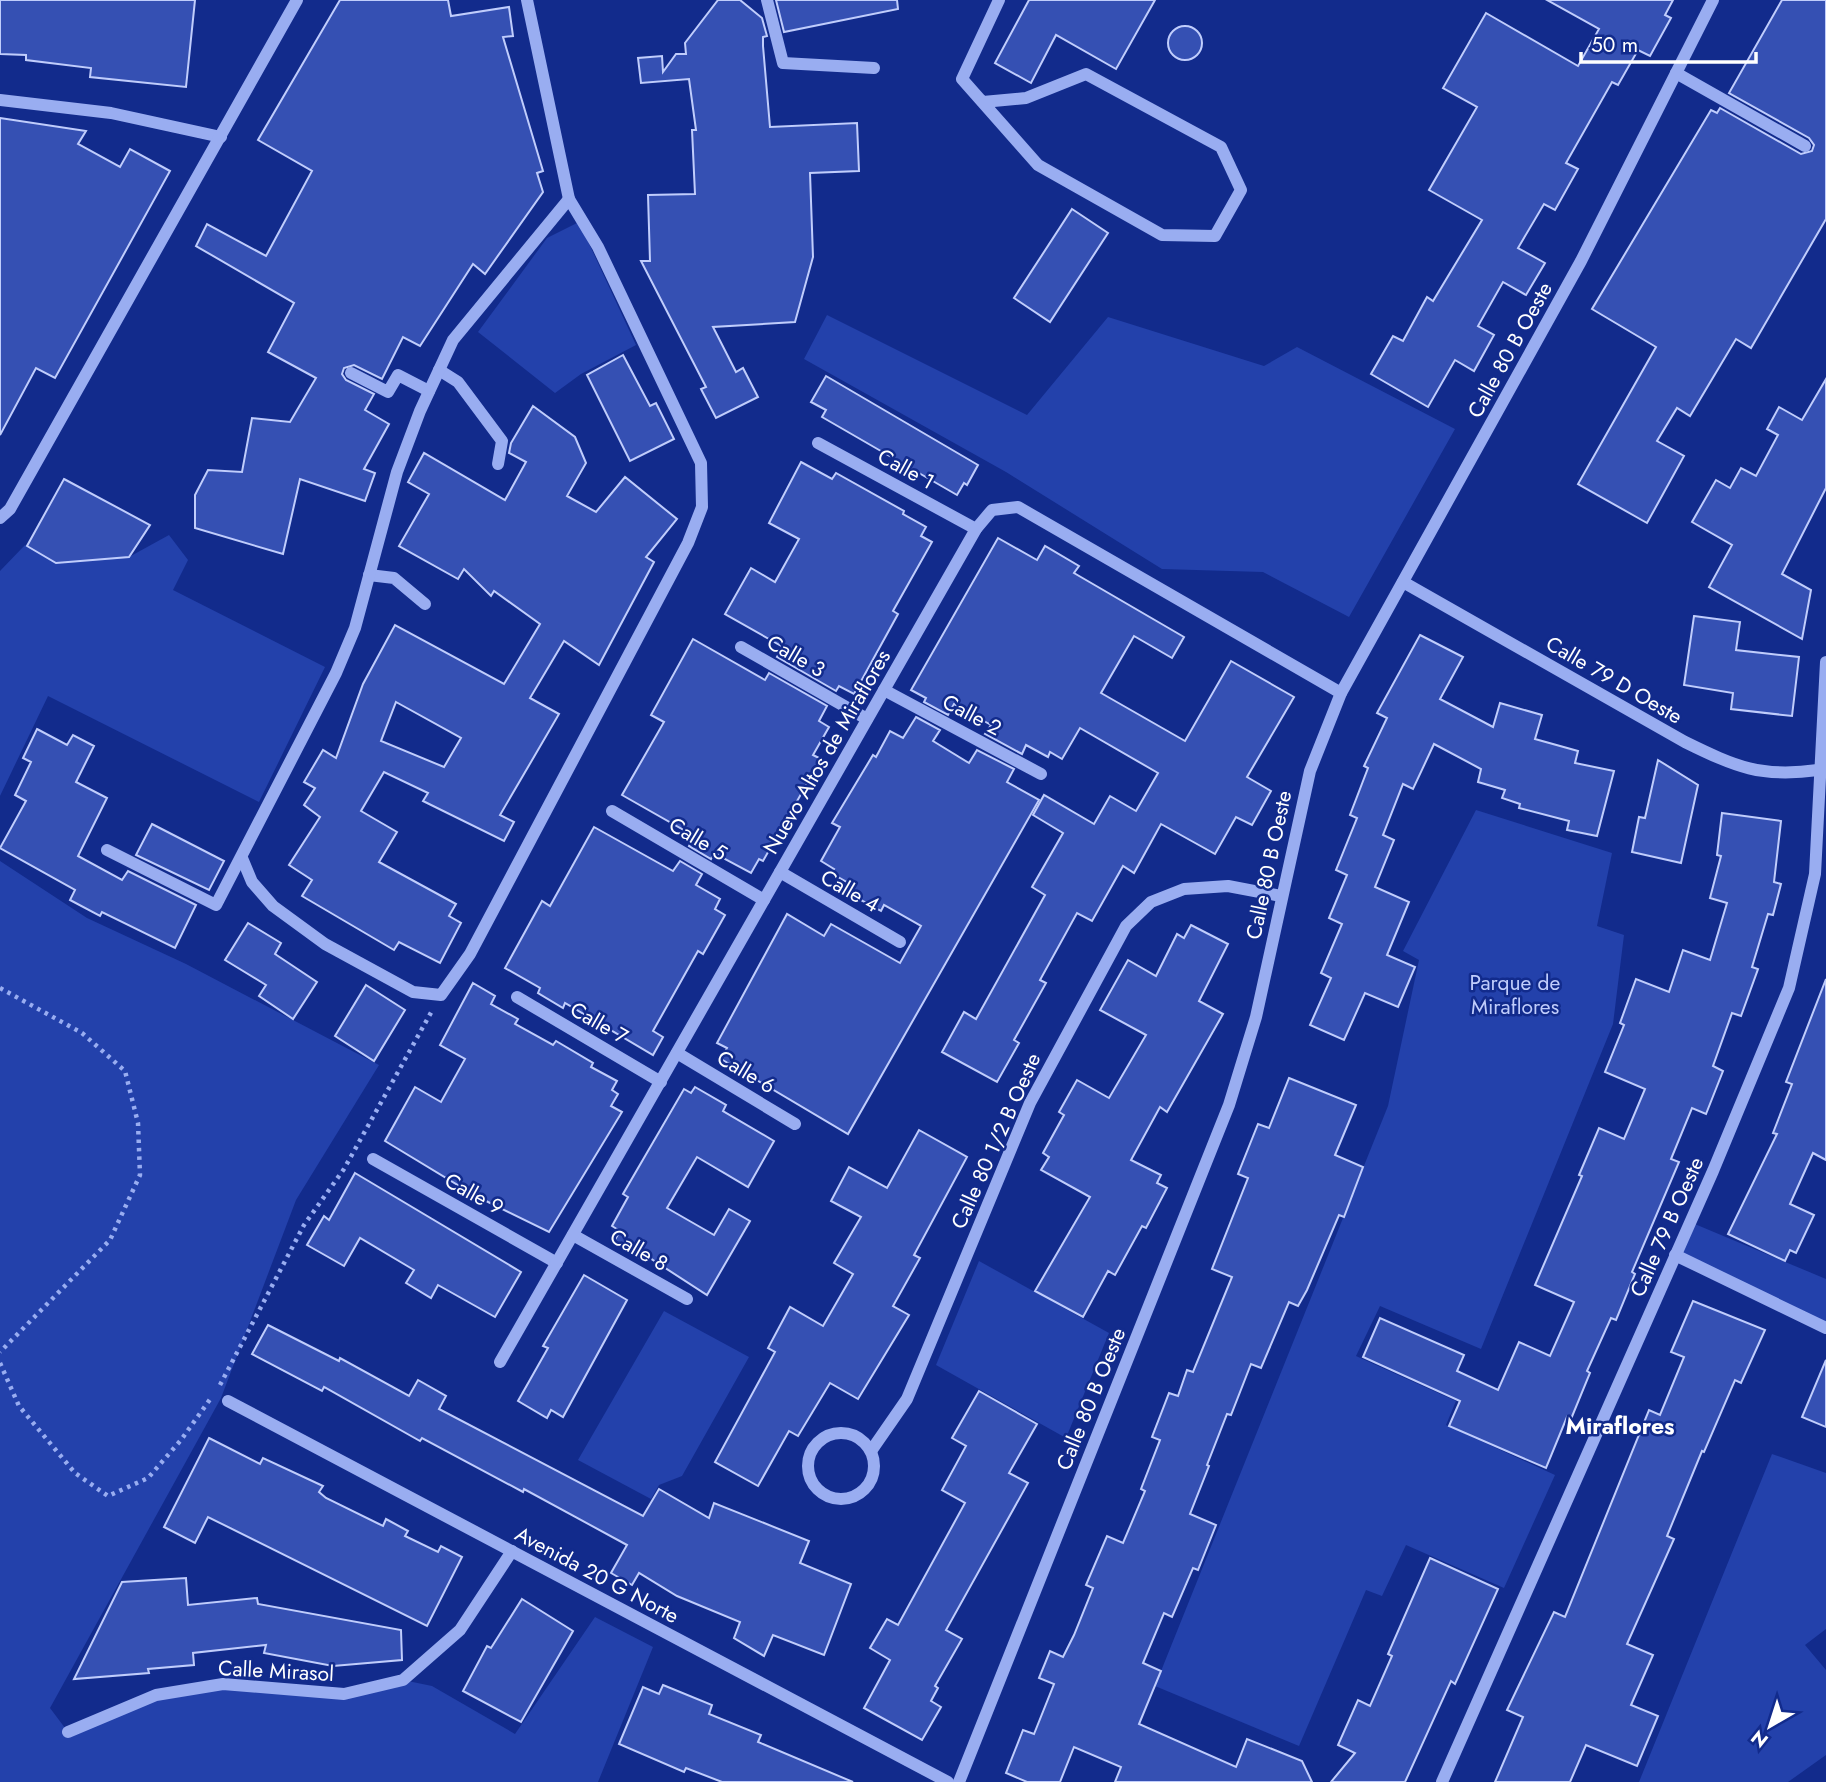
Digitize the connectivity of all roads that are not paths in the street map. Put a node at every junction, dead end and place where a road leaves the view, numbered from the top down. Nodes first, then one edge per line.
1 (297, 0) edge
2 (527, 0) edge
3 (767, 0) edge
4 (999, 0) edge
5 (1713, 0) edge
6 (874, 68) dead end
7 (1676, 73) junction
8 (0, 100) edge
9 (983, 102) junction
10 (221, 138) junction
11 (1805, 146) dead end
12 (569, 199) junction
13 (439, 370) junction
14 (351, 373) dead end
15 (429, 391) junction
16 (818, 443) dead end
17 (498, 464) dead end
18 (0, 517) edge
19 (976, 529) junction
20 (369, 575) junction
21 (1403, 582) junction
22 (425, 604) dead end
23 (741, 648) dead end
24 (1826, 662) edge
25 (884, 690) junction
26 (1341, 693) junction
27 (867, 719) junction
28 (1818, 770) junction
29 (1041, 774) dead end
30 (612, 811) dead end
31 (107, 850) dead end
32 (243, 858) junction
33 (780, 872) junction
34 (1282, 896) junction
35 (764, 901) junction
36 (900, 942) dead end
37 (517, 998) dead end
38 (677, 1053) junction
39 (661, 1082) junction
40 (795, 1124) dead end
41 (373, 1159) dead end
42 (573, 1235) junction
43 (1675, 1255) junction
44 (557, 1263) junction
45 (687, 1299) dead end
46 (1826, 1328) edge
47 (500, 1362) dead end
48 (228, 1401) dead end
49 (871, 1451) junction
50 (512, 1551) junction
51 (68, 1732) dead end
52 (948, 1782) edge
53 (959, 1782) edge
54 (1442, 1782) edge

1 - 10 street
2 - 12 street
3 - 6 street
4 - 9 street
5 - 7 street, Calle 80 B Oeste
7 - 11 street
7 - 21 street, Calle 80 B Oeste
8 - 10 street
9 - 9 street
10 - 18 street
12 - 13 street
12 - 32 street
13 - 15 street
13 - 17 street
14 - 15 street
15 - 20 street
16 - 19 street, Calle 1
19 - 25 street, Nuevo Altos de Miraflores
19 - 26 street, Nuevo Altos de Miraflores
20 - 22 street
20 - 32 street
21 - 26 street, Calle 80 B Oeste
21 - 28 street, Calle 79 D Oeste
23 - 27 street, Calle 3
24 - 28 street, Calle 79 B Oeste
25 - 27 street, Nuevo Altos de Miraflores
25 - 29 street, Calle 2
26 - 34 street, Calle 80 B Oeste
27 - 33 street, Nuevo Altos de Miraflores
28 - 43 street, Calle 79 B Oeste
30 - 35 street, Calle 5
31 - 32 street
33 - 35 street, Nuevo Altos de Miraflores
33 - 36 street, Calle 4
34 - 49 street, Calle 80 1/2 B Oeste
34 - 53 street, Calle 80 B Oeste
35 - 38 street, Nuevo Altos de Miraflores
37 - 39 street, Calle 7
38 - 39 street, Nuevo Altos de Miraflores
38 - 40 street, Calle 6
39 - 42 street, Nuevo Altos de Miraflores
41 - 44 street, Calle 9
42 - 44 street, Nuevo Altos de Miraflores
42 - 45 street, Calle 8
43 - 46 street
43 - 54 street, Calle 79 B Oeste
44 - 47 street, Nuevo Altos de Miraflores
48 - 50 street, Avenida 20 G Norte
49 - 49 street, Calle 80 1/2 B Oeste
50 - 51 street, Calle Mirasol
50 - 52 street, Avenida 20 G Norte

